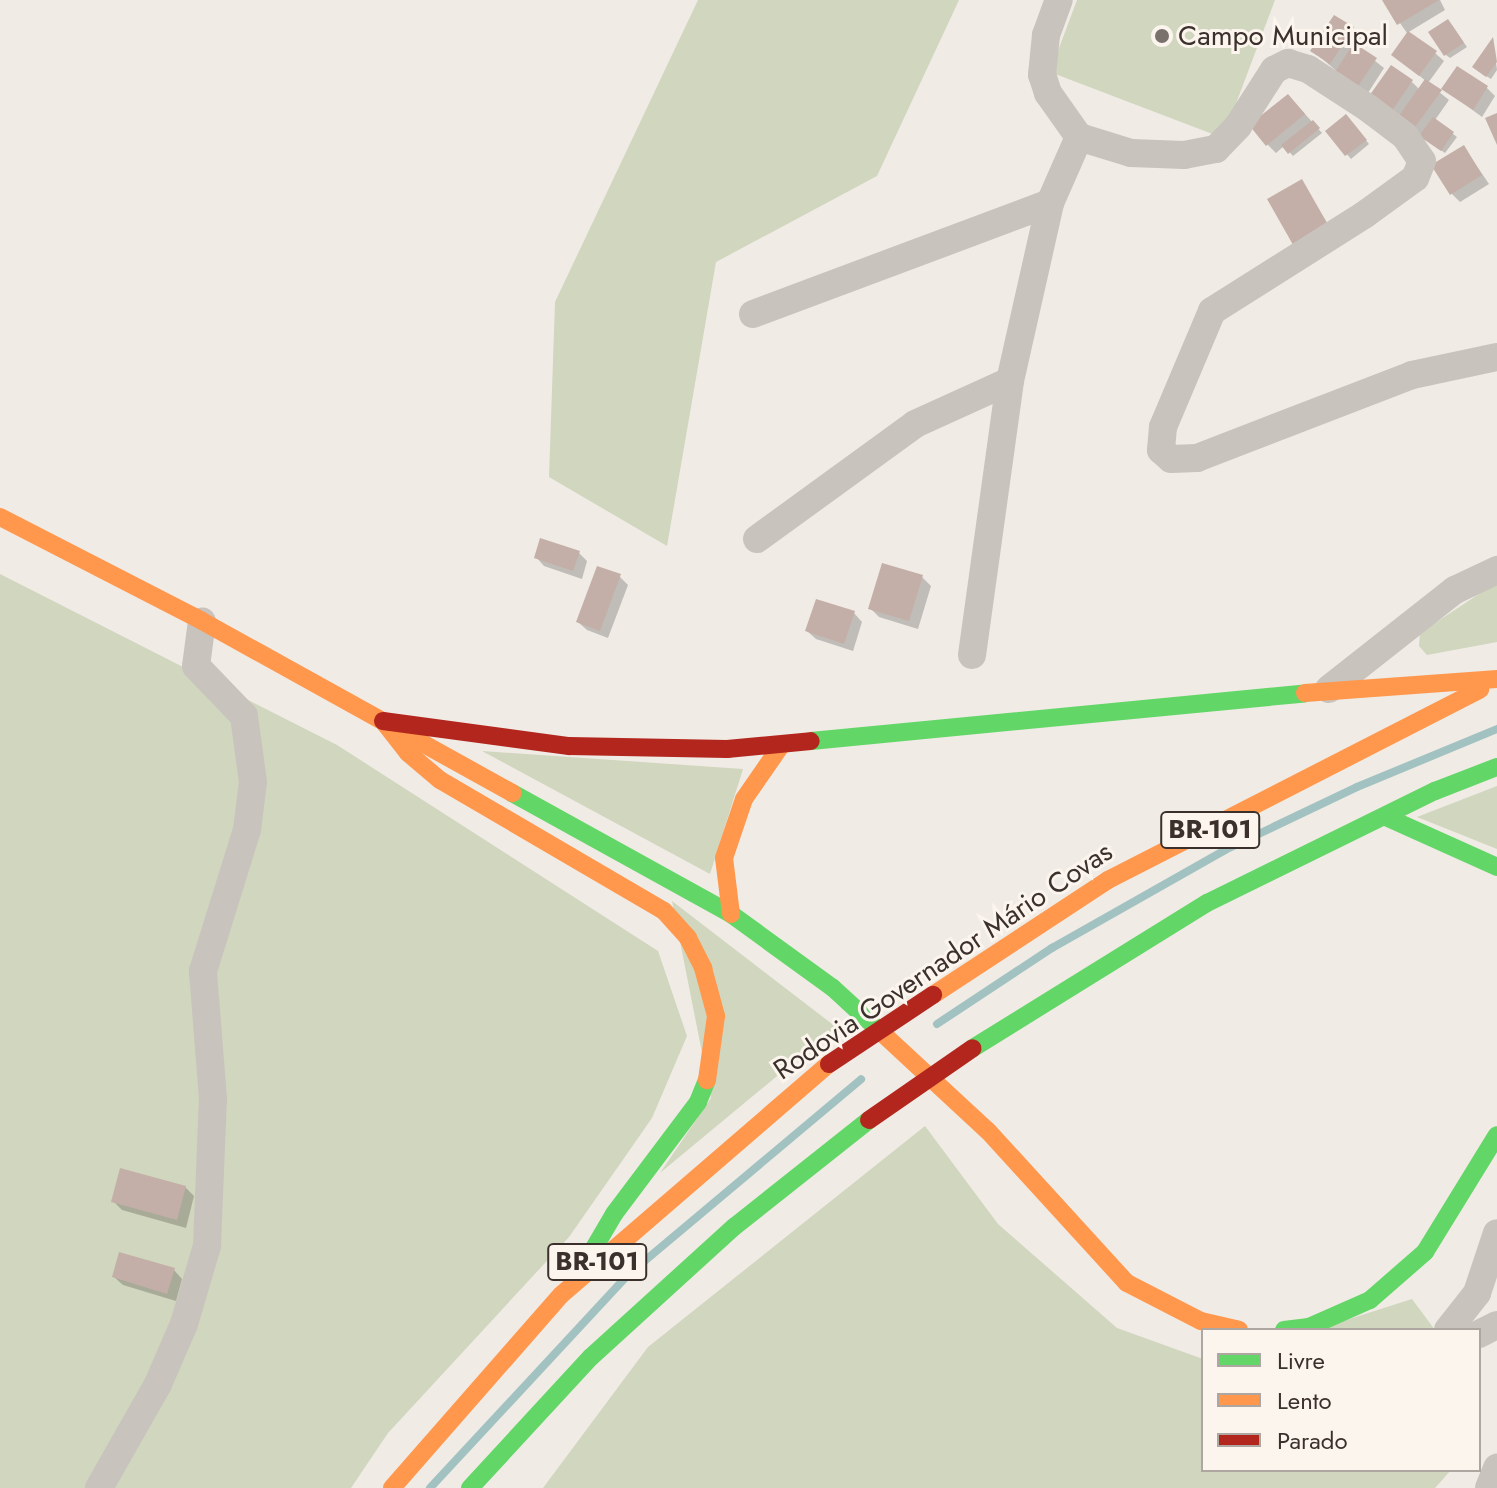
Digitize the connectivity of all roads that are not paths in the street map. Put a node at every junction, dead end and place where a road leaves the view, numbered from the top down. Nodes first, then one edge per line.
1 (1059, 0) edge
2 (1079, 137) junction
3 (1050, 203) junction
4 (753, 314) dead end
5 (1497, 357) edge
6 (1010, 381) junction
7 (0, 517) edge
8 (757, 539) dead end
9 (1497, 570) edge
10 (202, 621) junction
11 (972, 655) dead end
12 (1497, 681) edge
13 (1322, 694) junction
14 (383, 721) junction
15 (780, 747) junction
16 (1497, 767) edge
17 (1386, 817) junction
18 (1497, 867) edge
19 (731, 914) junction
20 (1497, 1135) edge
21 (1497, 1233) edge
22 (573, 1284) junction
23 (1231, 1328) edge
24 (1301, 1328) edge
25 (1450, 1328) edge
26 (99, 1488) edge
27 (392, 1488) edge
28 (470, 1488) edge

1 - 2 street
2 - 3 street
2 - 5 street
3 - 4 street
3 - 6 street
6 - 8 street
6 - 11 street
7 - 10 main road
9 - 13 street
10 - 14 main road
10 - 26 street
12 - 13 main road
12 - 22 main road, Rodovia Governador Mário Covas / BR-101, bridge
13 - 15 main road
14 - 15 main road
14 - 19 main road
14 - 22 main road
15 - 19 main road
16 - 17 main road, BR-101
17 - 18 main road
17 - 28 main road, BR-101, bridge
19 - 23 main road
20 - 24 main road
21 - 25 street
22 - 27 main road, Rodovia Governador Mário Covas / BR-101

